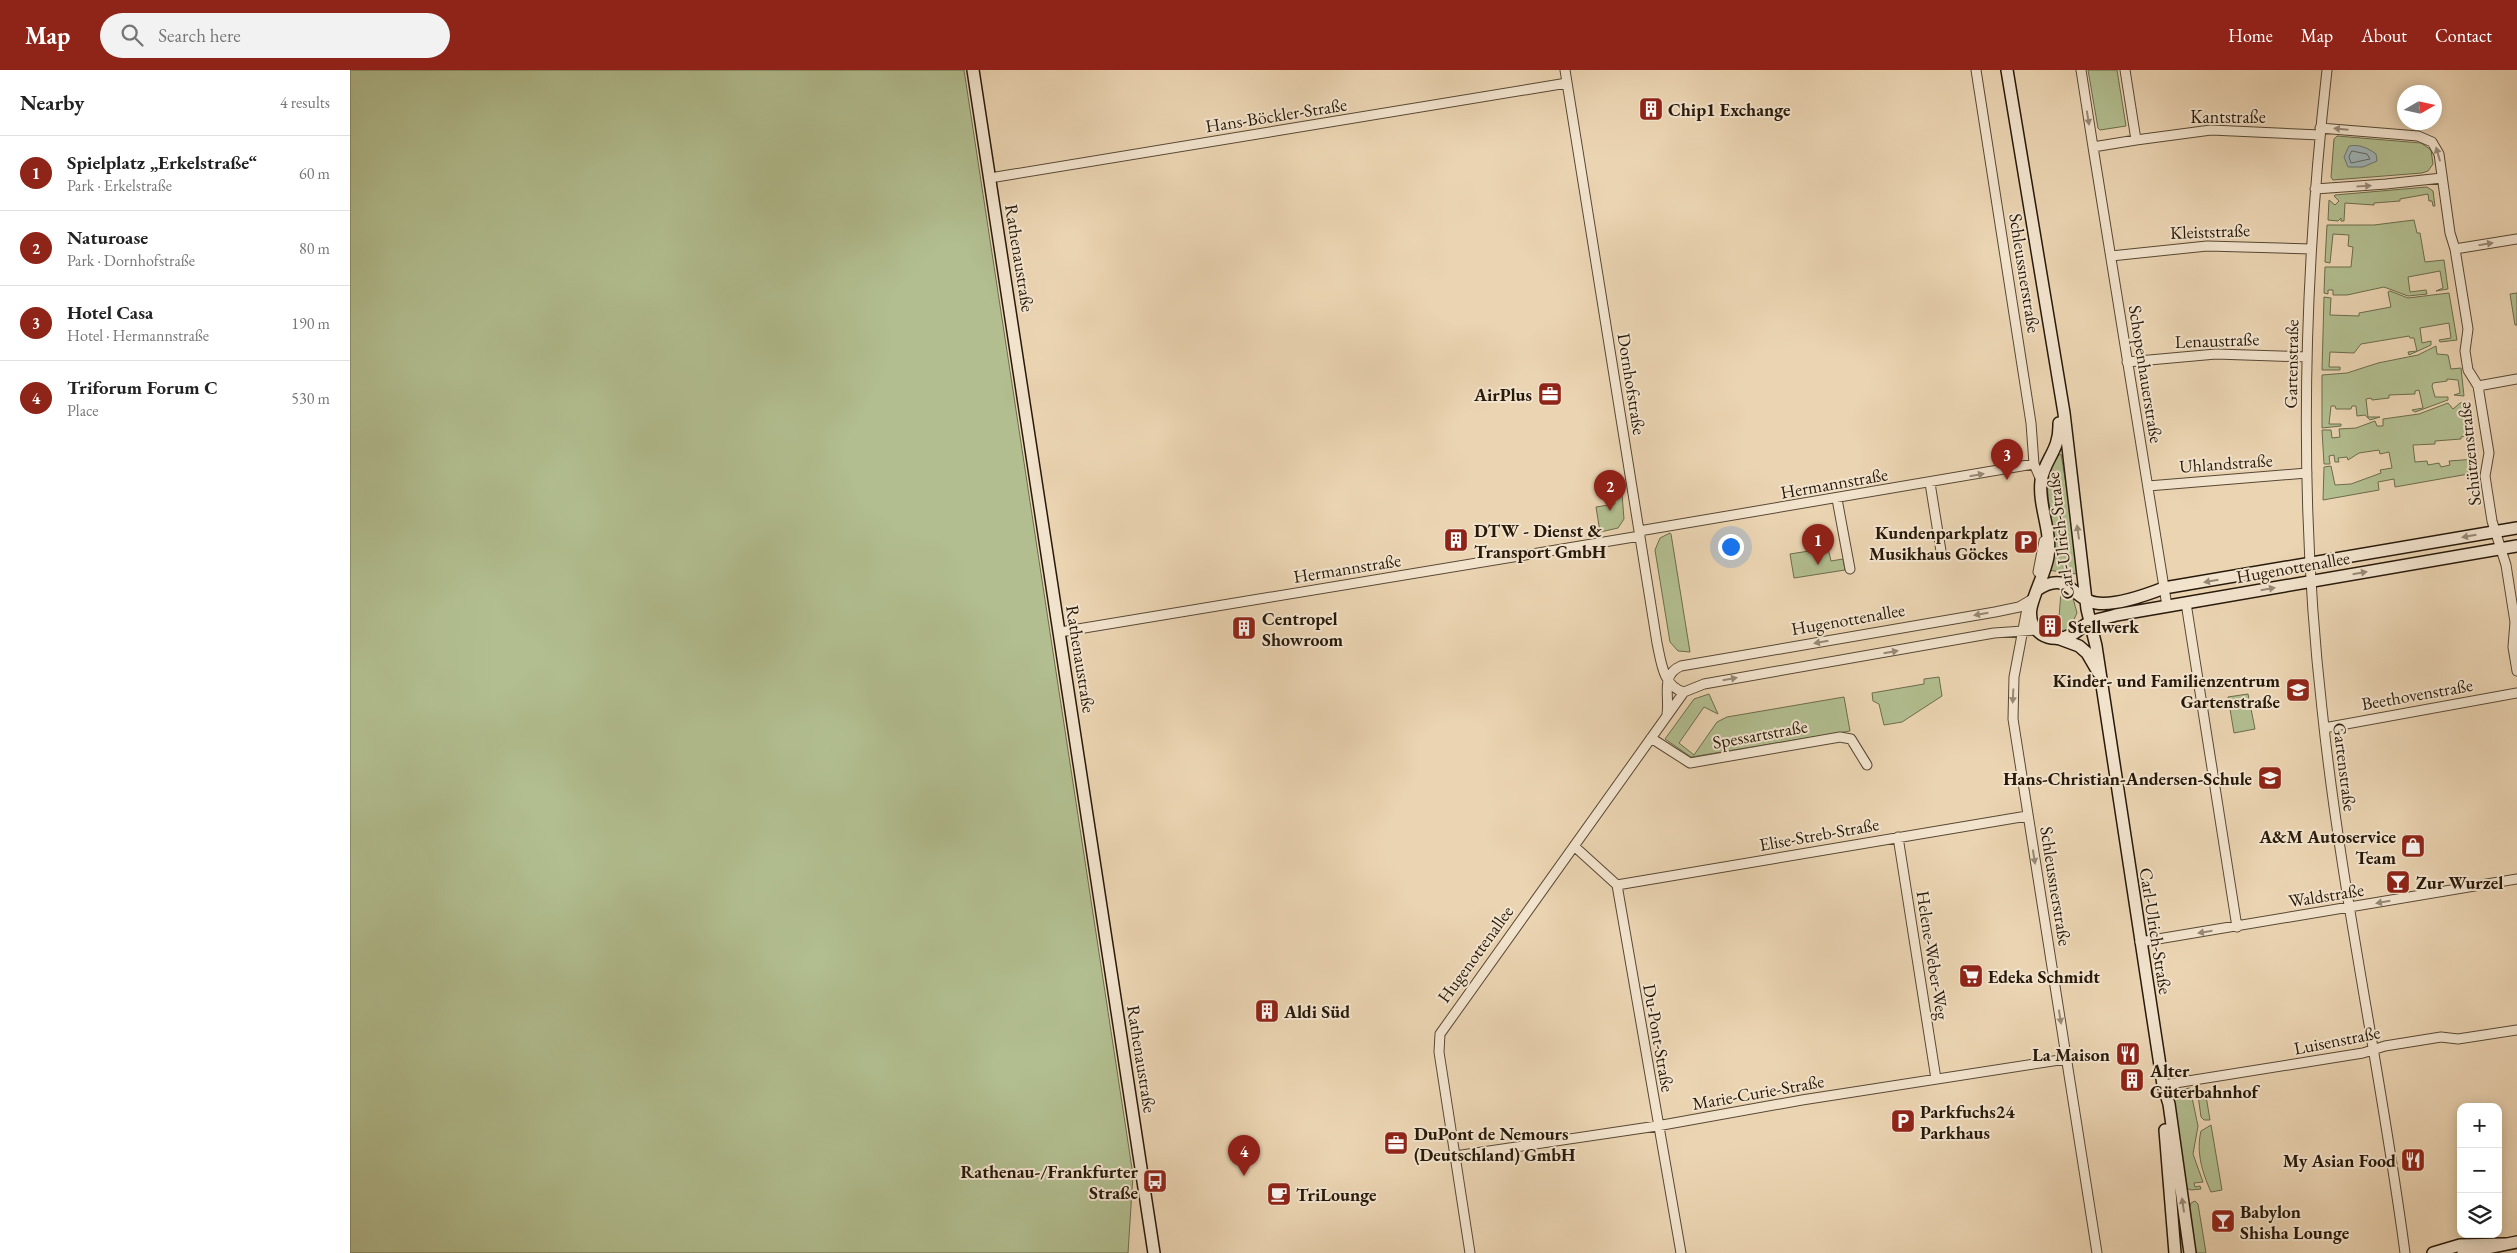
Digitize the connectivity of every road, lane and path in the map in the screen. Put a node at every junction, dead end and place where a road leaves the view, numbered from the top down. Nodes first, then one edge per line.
1 (973, 70) edge
2 (1565, 70) edge
3 (1976, 70) edge
4 (2007, 70) edge
5 (2081, 70) edge
6 (2125, 70) edge
7 (2327, 70) edge
8 (1567, 83) junction
9 (2320, 132) junction
10 (2136, 140) junction
11 (2093, 147) junction
12 (990, 178) junction
13 (2442, 178) junction
14 (2315, 188) junction
15 (2517, 239) edge
16 (2311, 249) junction
17 (2455, 249) junction
18 (2111, 256) junction
19 (2307, 357) junction
20 (2127, 362) junction
21 (2517, 379) edge
22 (2478, 386) junction
23 (2058, 391) junction
24 (2034, 464) junction
25 (2307, 473) junction
26 (2042, 480) junction
27 (1930, 483) junction
28 (2148, 486) junction
29 (1838, 499) junction
30 (2517, 528) edge
31 (2495, 532) junction
32 (1639, 534) junction
33 (2517, 546) edge
34 (2500, 549) junction
35 (1941, 551) dead end
36 (2311, 563) junction
37 (1850, 569) dead end
38 (2083, 581) junction
39 (2312, 581) junction
40 (2164, 588) junction
41 (2034, 596) junction
42 (2135, 596) junction
43 (2186, 603) junction
44 (2086, 604) junction
45 (2167, 606) junction
46 (2106, 619) junction
47 (2089, 623) junction
48 (2028, 630) junction
49 (2078, 631) junction
50 (1060, 632) junction
51 (2060, 639) junction
52 (2517, 671) edge
53 (2100, 676) junction
54 (1667, 680) junction
55 (1684, 692) junction
56 (2517, 693) edge
57 (1667, 714) junction
58 (2324, 728) junction
59 (1651, 738) junction
60 (1867, 764) dead end
61 (2027, 816) junction
62 (1898, 837) junction
63 (1574, 846) junction
64 (2517, 880) edge
65 (1616, 884) junction
66 (2350, 908) junction
67 (2237, 926) junction
68 (2140, 942) junction
69 (2517, 1030) edge
70 (2374, 1049) junction
71 (2066, 1059) junction
72 (1936, 1079) junction
73 (2163, 1086) junction
74 (1657, 1126) junction
75 (1455, 1156) junction
76 (2517, 1242) edge
77 (2505, 1244) junction
78 (1154, 1253) edge
79 (1470, 1253) edge
80 (1681, 1253) edge
81 (2098, 1253) edge
82 (2175, 1253) edge
83 (2190, 1253) edge
84 (2405, 1253) edge
85 (2433, 1253) edge
86 (2463, 1253) edge

1 - 12 street, Rathenaustraße
2 - 8 street, Dornhofstraße
3 - 24 street, Schleussnerstraße
4 - 23 street, Carl-Ulrich-Straße
5 -> 11 street, Schopenhauerstraße
6 - 10 street
7 - 9 street, Gartenstraße
8 - 12 street, Hans-Böckler-Straße
8 - 32 street, Dornhofstraße
9 - 10 street, Kantstraße
13 -> 9 street, Kantstraße
9 - 14 street, Gartenstraße
10 - 11 street, Kantstraße
11 - 18 street, Schopenhauerstraße
12 - 50 street, Rathenaustraße
14 -> 13 street
13 - 17 street, Schützenstraße
14 - 16 street, Gartenstraße
17 -> 15 street
16 - 18 street, Kleiststraße
16 - 19 street, Gartenstraße
17 - 22 street, Schützenstraße
18 - 20 street, Schopenhauerstraße
19 - 20 street, Lenaustraße
19 - 25 street, Gartenstraße
20 - 28 street, Schopenhauerstraße
21 - 22 street
22 - 31 street, Schützenstraße
23 - 26 street
38 -> 23 street, Carl-Ulrich-Straße
24 - 26 street, Schleussnerstraße
27 -> 24 street, Hermannstraße
25 - 28 street, Uhlandstraße
25 - 36 street, Gartenstraße
26 - 41 street, Schleussnerstraße
27 - 29 street, Hermannstraße
27 - 35 street
28 - 40 street, Schopenhauerstraße
29 - 32 street, Hermannstraße
29 - 37 street
30 - 31 street, Hugenottenallee
31 - 34 street, Schützenstraße
31 -> 36 street, Hugenottenallee
32 - 50 street, Hermannstraße
32 - 54 street, Dornhofstraße
33 - 34 street, Hugenottenallee
39 -> 34 street, Hugenottenallee
34 - 52 street, Schützenstraße
36 - 39 street, Gartenstraße
36 -> 40 street, Hugenottenallee
38 - 42 street, Hugenottenallee
38 - 44 street, Carl-Ulrich-Straße
43 -> 39 street, Hugenottenallee
39 - 58 street, Gartenstraße
40 - 42 street, Hugenottenallee
40 - 45 street, Schopenhauerstraße
41 - 44 street, Hugenottenallee
41 - 48 street, Schleussnerstraße
41 - 48 street
41 -> 54 street, Hugenottenallee
42 - 44 street, Hugenottenallee
43 - 45 street, Hugenottenallee
43 - 67 street
44 - 47 street, Carl-Ulrich-Straße
44 - 49 street
45 - 46 street, Hugenottenallee
46 - 47 street, Hugenottenallee
46 - 53 street
47 - 49 street, Hugenottenallee
47 - 53 street, Carl-Ulrich-Straße
48 - 51 street
55 -> 48 street
48 -> 61 street, Schleussnerstraße
49 - 51 street, Hugenottenallee
50 - 78 street, Rathenaustraße
51 - 53 street
53 - 68 street, Carl-Ulrich-Straße
54 - 55 street
54 - 57 street
55 - 57 street, Hugenottenallee
56 - 58 street, Beethovenstraße
57 - 59 street, Hugenottenallee
58 - 66 street, Gartenstraße
59 - 60 street, Spessartstraße
59 - 63 street, Hugenottenallee
61 - 62 street, Elise-Streb-Straße
61 -> 71 street, Schleussnerstraße
62 - 65 street, Elise-Streb-Straße
62 - 72 street, Helene-Weber-Weg
63 - 65 street
63 - 75 street, Hugenottenallee
64 -> 66 street, Waldstraße
65 - 74 street, Du-Pont-Straße
66 - 67 street, Waldstraße
66 - 70 street, Gartenstraße
67 -> 68 street, Waldstraße
68 - 73 street, Carl-Ulrich-Straße
69 - 70 street, Luisenstraße
70 - 73 street, Luisenstraße
70 - 84 street, Gartenstraße
71 - 72 street, Marie-Curie-Straße
71 - 81 street, Schleussnerstraße
72 - 74 street, Marie-Curie-Straße
73 - 82 street, Carl-Ulrich-Straße
83 -> 73 street, Carl-Ulrich-Straße
74 - 75 street, Marie-Curie-Straße
74 - 80 street, Du-Pont-Straße
75 - 79 street, Hugenottenallee
76 - 77 street
77 - 85 street
77 - 86 street

